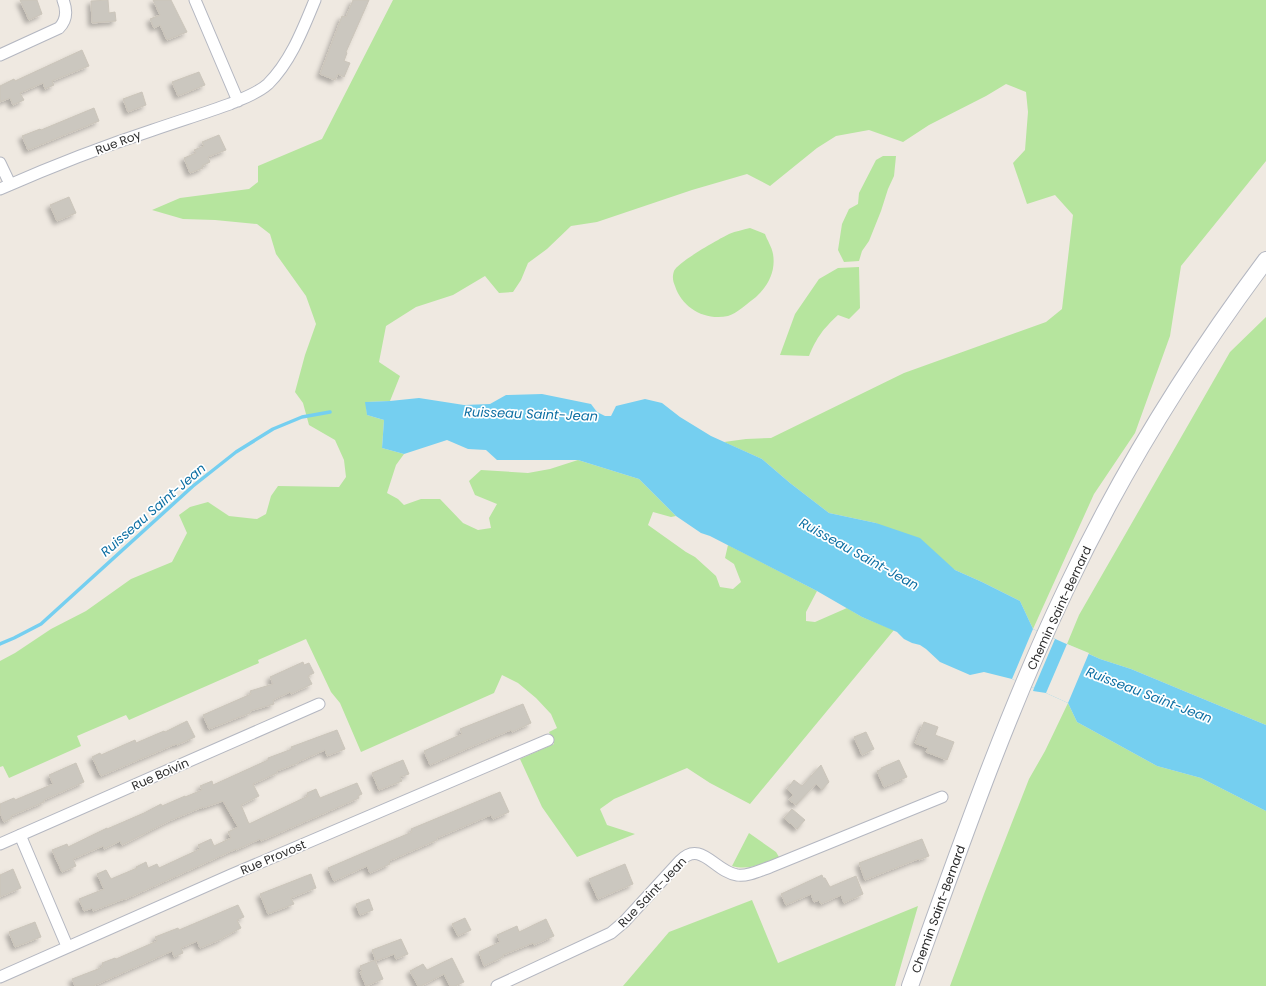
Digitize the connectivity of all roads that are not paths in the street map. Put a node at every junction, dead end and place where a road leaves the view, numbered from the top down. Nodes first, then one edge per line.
1 (63, 0) edge
2 (195, 0) edge
3 (315, 0) edge
4 (0, 55) edge
5 (238, 101) junction
6 (0, 163) edge
7 (5, 187) edge
8 (1266, 260) edge
9 (319, 704) dead end
10 (548, 740) dead end
11 (942, 797) dead end
12 (20, 835) junction
13 (0, 844) edge
14 (67, 946) junction
15 (0, 977) edge
16 (497, 986) edge
17 (910, 986) edge

1 - 4 street
2 - 5 street
3 - 5 street, Rue Roy
5 - 7 street, Rue Roy
6 - 7 street
8 - 17 street, Chemin Saint-Bernard
9 - 12 street, Rue Boivin
10 - 14 street, Rue Provost
11 - 16 street, Rue Saint-Jean
12 - 13 street, Rue Boivin
12 - 14 street
14 - 15 street, Rue Provost

